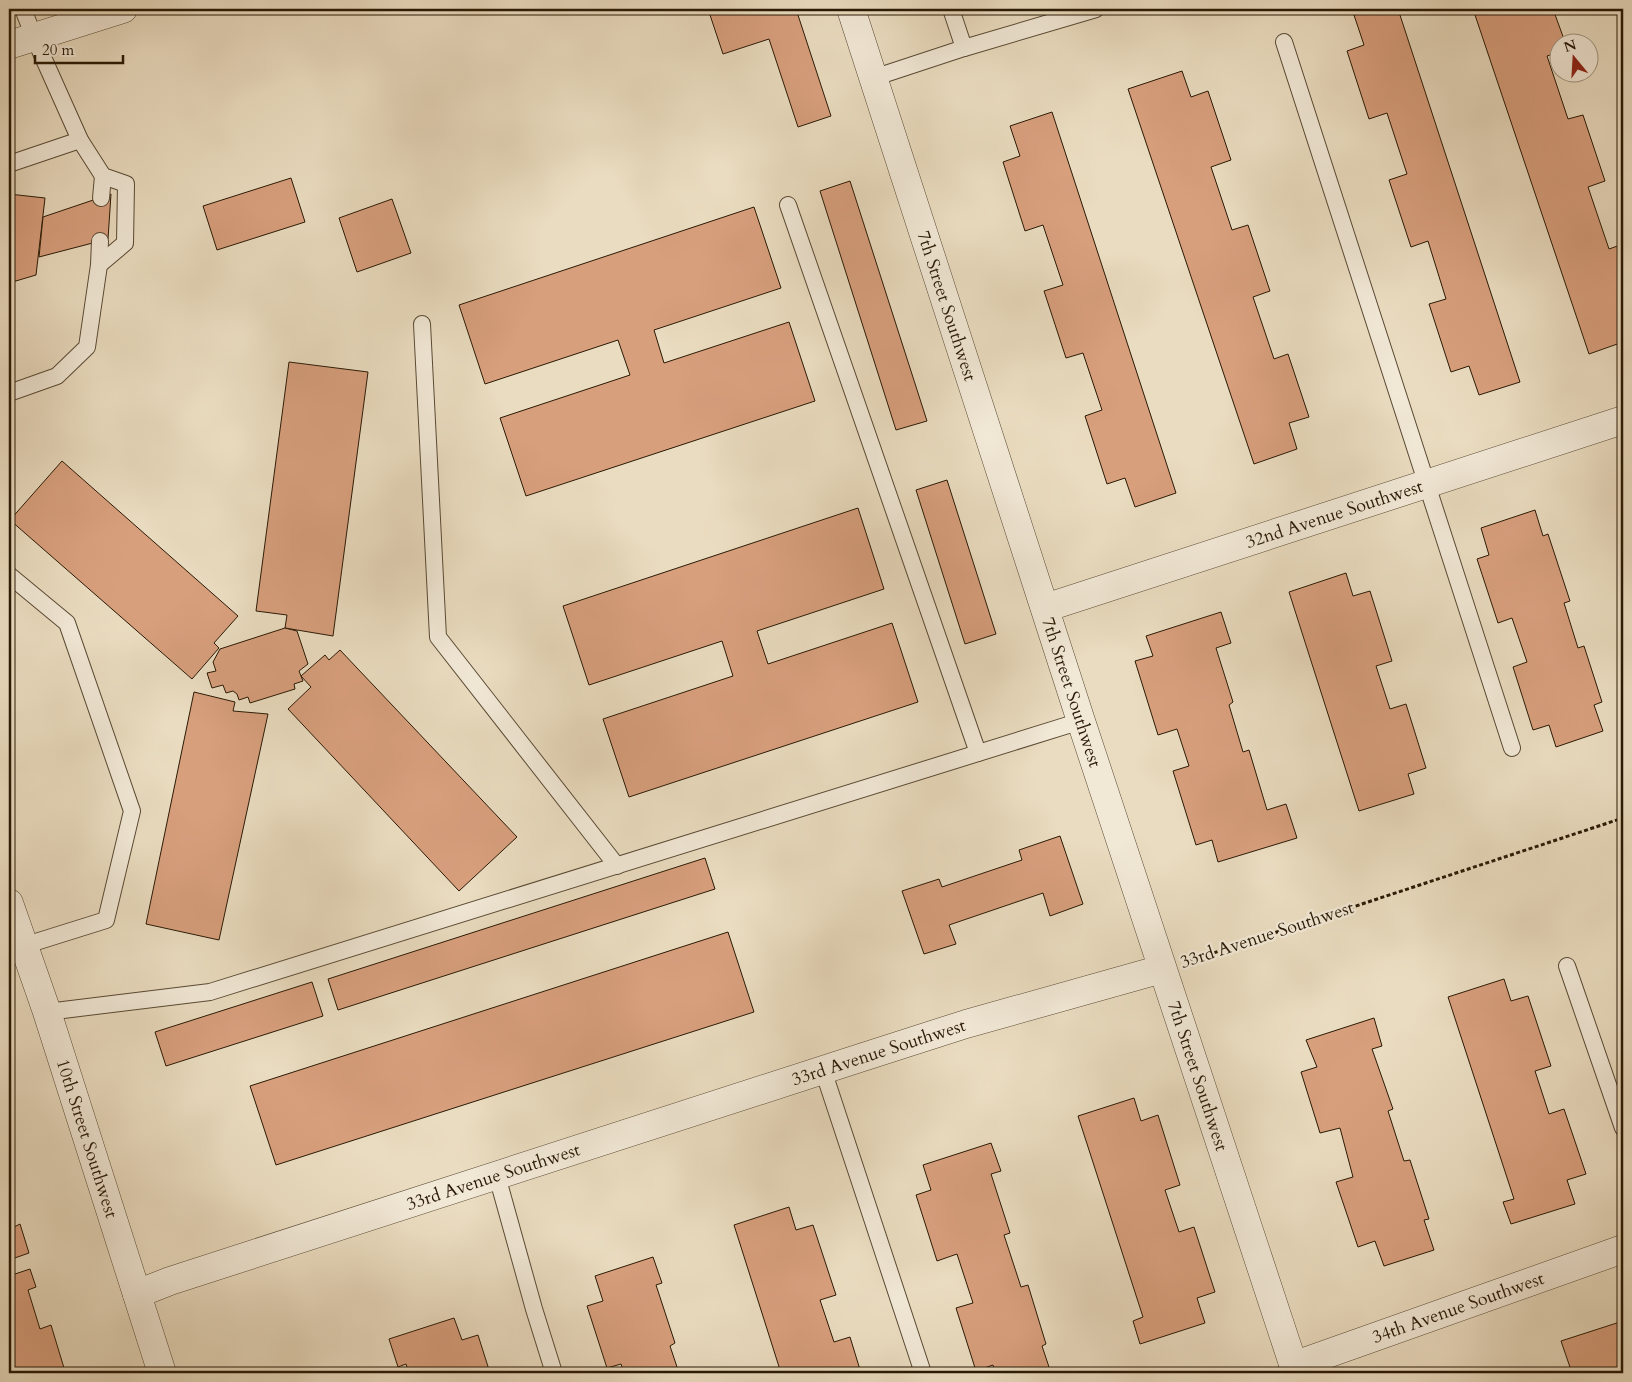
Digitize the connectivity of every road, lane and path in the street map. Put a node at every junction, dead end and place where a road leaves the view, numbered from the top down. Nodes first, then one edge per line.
1 (24, 9) edge
2 (123, 9) edge
3 (850, 9) edge
4 (952, 9) edge
5 (1096, 9) edge
6 (21, 41) edge
7 (1284, 42) dead end
8 (964, 48) junction
9 (873, 78) junction
10 (80, 140) junction
11 (9, 164) edge
12 (103, 176) junction
13 (101, 198) dead end
14 (788, 205) dead end
15 (100, 241) dead end
16 (99, 265) junction
17 (422, 324) dead end
18 (9, 393) edge
19 (1623, 420) edge
20 (1427, 484) junction
21 (9, 575) edge
22 (1045, 608) junction
23 (1081, 721) junction
24 (1512, 748) dead end
25 (978, 753) junction
26 (1623, 818) edge
27 (617, 866) junction
28 (9, 903) edge
29 (23, 946) junction
30 (1568, 966) dead end
31 (1162, 969) junction
32 (47, 1012) junction
33 (823, 1070) junction
34 (1623, 1128) edge
35 (497, 1176) junction
36 (1623, 1249) edge
37 (137, 1294) junction
38 (1294, 1370) edge
39 (162, 1373) edge
40 (554, 1373) edge
41 (923, 1373) edge

1 - 6 lane
2 - 6 street
3 - 9 street, 7th Street Southwest
4 - 8 lane
5 - 8 lane
6 - 10 lane
7 - 20 lane
8 - 9 lane
9 - 22 street, 7th Street Southwest
10 - 11 lane
10 - 12 lane
12 - 13 lane
12 - 16 lane
14 - 25 lane
15 - 16 lane
16 - 18 lane
17 - 27 lane
19 - 20 street, 32nd Avenue Southwest
20 - 22 street, 32nd Avenue Southwest
20 - 24 lane
21 - 29 lane
22 - 23 street, 7th Street Southwest
23 - 25 lane
23 - 31 street, 7th Street Southwest
25 - 27 lane
26 - 31 path, 33rd Avenue Southwest
27 - 32 lane
28 - 29 street, 10th Street Southwest
29 - 32 street, 10th Street Southwest
30 - 34 lane
31 - 33 street, 33rd Avenue Southwest
31 - 38 street, 7th Street Southwest
32 - 37 street, 10th Street Southwest
33 - 35 street, 33rd Avenue Southwest
33 - 41 lane
35 - 37 street, 33rd Avenue Southwest
35 - 40 lane
36 - 38 street, 34th Avenue Southwest
37 - 39 street, 10th Street Southwest

